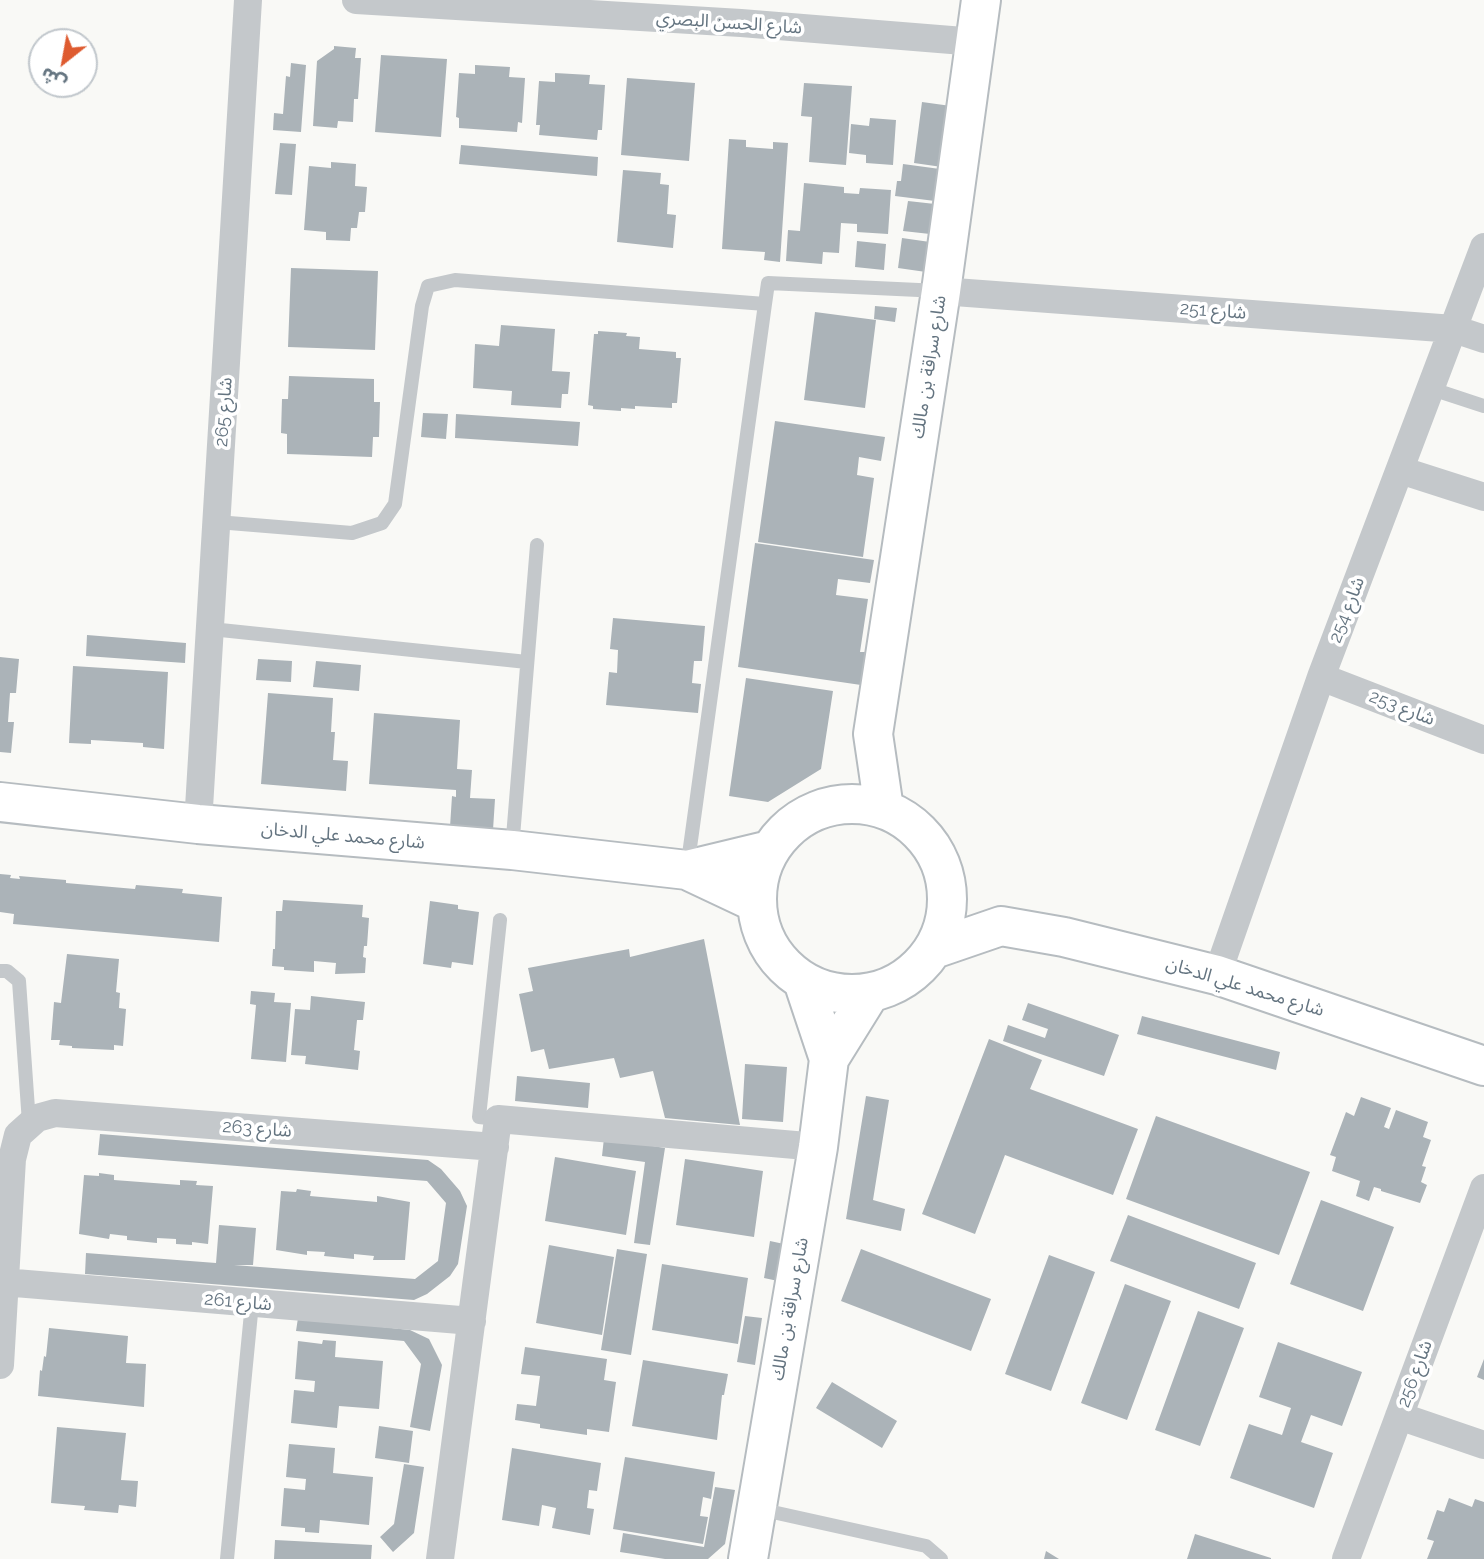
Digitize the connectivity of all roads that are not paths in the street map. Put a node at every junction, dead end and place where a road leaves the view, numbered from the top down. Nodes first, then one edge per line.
1 (248, 0) edge
2 (356, 0) edge
3 (981, 0) edge
4 (742, 11) edge
5 (976, 42) junction
6 (1484, 247) edge
7 (941, 291) junction
8 (765, 304) junction
9 (1454, 329) junction
10 (1484, 339) edge
11 (1432, 389) junction
12 (1484, 406) edge
13 (1400, 470) junction
14 (1484, 497) edge
15 (217, 522) junction
16 (537, 545) dead end
17 (211, 629) junction
18 (527, 662) junction
19 (1321, 677) junction
20 (873, 734) junction
21 (1484, 740) edge
22 (0, 803) edge
23 (828, 807) junction
24 (884, 809) junction
25 (198, 824) junction
26 (512, 850) junction
27 (771, 850) junction
28 (687, 870) junction
29 (946, 882) junction
30 (757, 903) junction
31 (500, 920) dead end
32 (1001, 926) junction
33 (934, 949) junction
34 (0, 971) edge
35 (1217, 975) junction
36 (803, 981) junction
37 (870, 993) junction
38 (829, 1059) junction
39 (1484, 1066) edge
40 (498, 1119) junction
41 (26, 1126) junction
42 (495, 1147) junction
43 (818, 1147) junction
44 (1484, 1188) edge
45 (3, 1282) junction
46 (252, 1303) junction
47 (472, 1321) junction
48 (0, 1365) edge
49 (1399, 1416) junction
50 (1484, 1445) edge
51 (757, 1508) junction
52 (227, 1559) edge
53 (440, 1559) edge
54 (748, 1559) edge
55 (941, 1559) edge
56 (1346, 1559) edge

1 - 15 street, شارع 265
2 - 4 street, شارع الحسن البصري
3 - 5 street, شارع سراقة بن مالك
4 - 5 street, شارع الحسن البصري
5 - 7 street, شارع سراقة بن مالك
6 - 9 street, شارع 254
7 - 8 lane
7 - 9 street, شارع 251
7 - 20 street, شارع سراقة بن مالك
8 - 15 lane
8 - 28 lane
9 - 10 street, شارع 251
9 - 11 street, شارع 254
11 - 12 lane
11 - 13 street, شارع 254
13 - 14 street
13 - 19 street, شارع 254
15 - 17 street, شارع 265
16 - 18 lane
17 - 18 lane
17 - 25 street, شارع 265
18 - 26 lane
19 - 21 street, شارع 253
19 - 35 street, شارع 254
20 - 23 street, شارع سراقة بن مالك
20 - 24 street, شارع سراقة بن مالك
22 - 25 street, شارع محمد علي الدخان
23 - 24 street
23 - 27 street
24 - 29 street
25 - 26 street, شارع محمد علي الدخان
26 - 28 street, شارع محمد علي الدخان
27 - 28 street, شارع محمد علي الدخان
27 - 30 street
28 - 30 street, شارع محمد علي الدخان
29 - 32 street, شارع محمد علي الدخان
29 - 33 street
30 - 36 street
31 - 40 lane
32 - 33 street, شارع محمد علي الدخان
32 - 35 street, شارع محمد علي الدخان
33 - 37 street
34 - 41 lane
35 - 39 street, شارع محمد علي الدخان
36 - 37 street
36 - 38 street, شارع سراقة بن مالك
37 - 38 street, شارع سراقة بن مالك
38 - 43 street, شارع سراقة بن مالك
40 - 42 street
40 - 43 street
41 - 42 street, شارع 263
41 - 45 street
42 - 47 street
43 - 51 street, شارع سراقة بن مالك
44 - 49 street, شارع 256
45 - 46 street, شارع 261
45 - 48 street
46 - 47 street, شارع 261
46 - 52 lane
47 - 53 street
49 - 50 street
49 - 56 street, شارع 256
51 - 54 street, شارع سراقة بن مالك
51 - 55 lane

